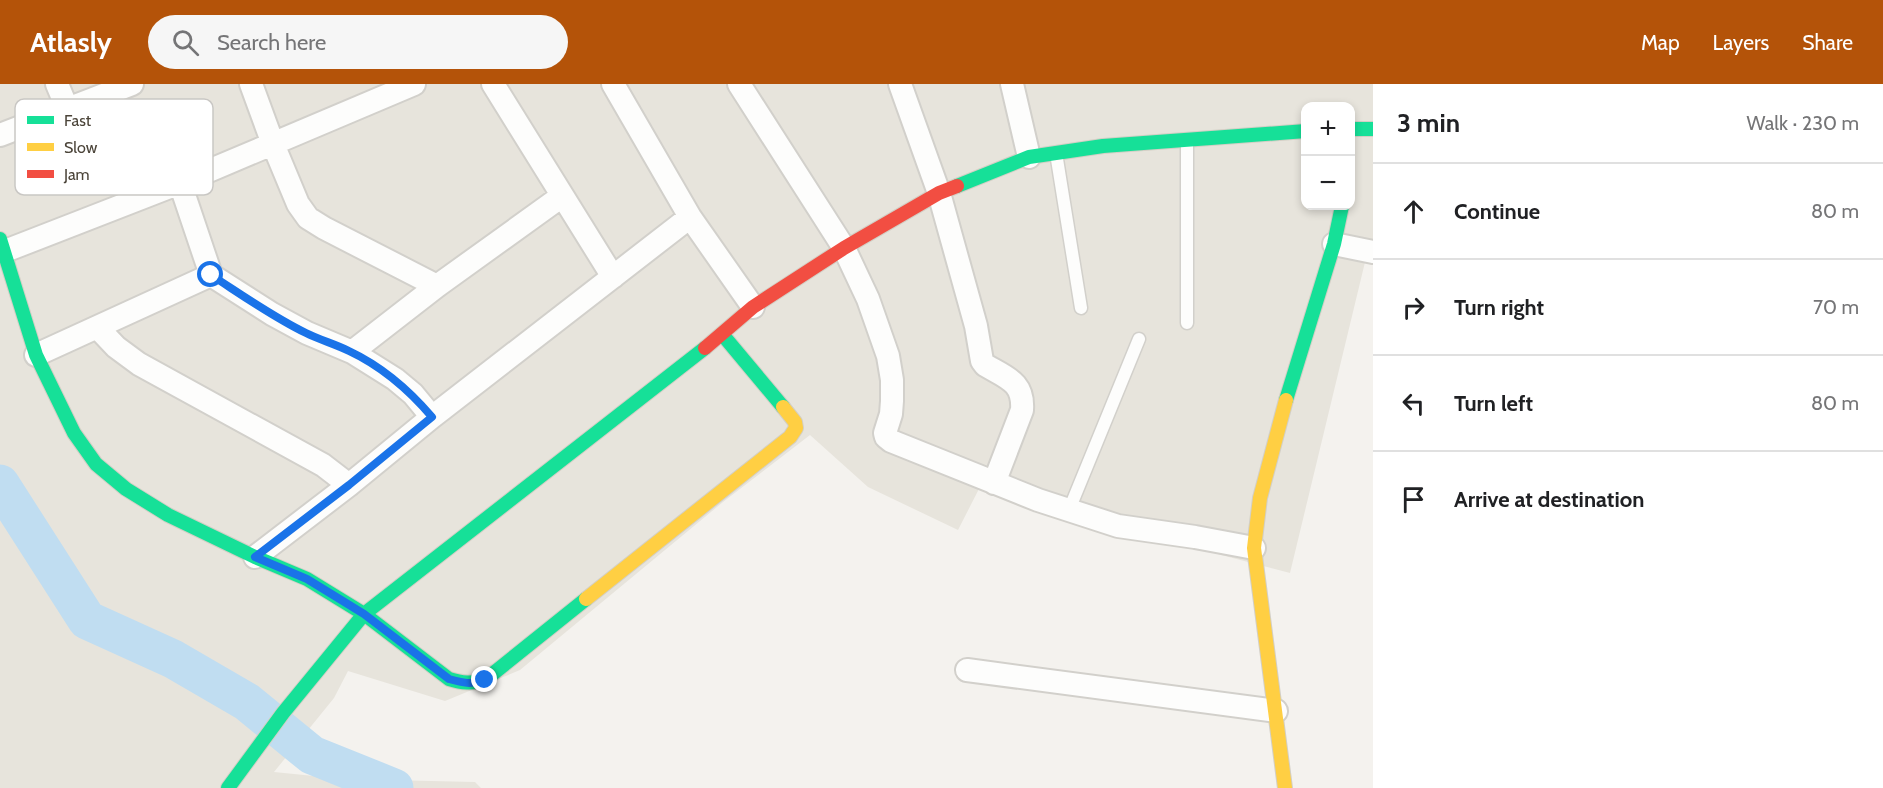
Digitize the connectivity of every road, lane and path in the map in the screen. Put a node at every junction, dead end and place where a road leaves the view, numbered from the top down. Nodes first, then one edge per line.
1 (57, 84) edge
2 (132, 84) edge
3 (251, 84) edge
4 (414, 84) edge
5 (493, 84) edge
6 (613, 84) edge
7 (900, 84) edge
8 (1012, 84) edge
9 (748, 87) edge
10 (63, 99) edge
11 (91, 99) edge
12 (15, 129) edge
13 (1355, 129) edge
14 (1373, 129) edge
15 (1301, 131) edge
16 (0, 135) edge
17 (1187, 140) junction
18 (273, 144) junction
19 (1056, 152) junction
20 (1029, 157) junction
21 (213, 169) edge
22 (939, 193) junction
23 (146, 195) edge
24 (184, 195) edge
25 (561, 196) junction
26 (1341, 210) edge
27 (690, 217) junction
28 (1334, 244) junction
29 (2, 245) edge
30 (844, 248) junction
31 (1373, 252) edge
32 (211, 275) junction
33 (613, 277) junction
34 (437, 286) junction
35 (753, 307) junction
36 (1081, 308) dead end
37 (1187, 323) dead end
38 (98, 328) junction
39 (722, 334) junction
40 (1139, 339) dead end
41 (352, 352) junction
42 (36, 355) junction
43 (432, 417) junction
44 (994, 483) junction
45 (349, 485) junction
46 (1069, 510) junction
47 (1254, 548) junction
48 (255, 557) junction
49 (364, 614) junction
50 (967, 670) dead end
51 (1276, 711) junction
52 (228, 788) edge
53 (1285, 788) edge

1 - 10 street
2 - 11 street
3 - 18 street
4 - 18 street
5 - 25 street
6 - 27 street
7 - 22 street
8 - 20 street
9 - 30 street
12 - 16 street
13 - 14 street
15 - 17 street
17 - 19 street
17 - 37 lane
18 - 21 street
18 - 34 street
19 - 20 street
19 - 36 lane
20 - 22 street
22 - 30 street
22 - 44 street
23 - 29 street
24 - 32 street
25 - 33 street
25 - 34 street
26 - 28 street
27 - 33 street
27 - 35 street
28 - 31 street
28 - 47 street
29 - 42 street
30 - 35 street
30 - 44 street
32 - 38 street
32 - 41 street
33 - 43 street
34 - 41 street
35 - 39 street
38 - 42 street
38 - 45 street
39 - 49 street
39 - 49 street
40 - 46 lane
41 - 43 street
42 - 48 street
43 - 45 street
44 - 46 street
45 - 48 street
46 - 47 street
47 - 51 street
48 - 49 street
49 - 52 street
50 - 51 street
51 - 53 street

